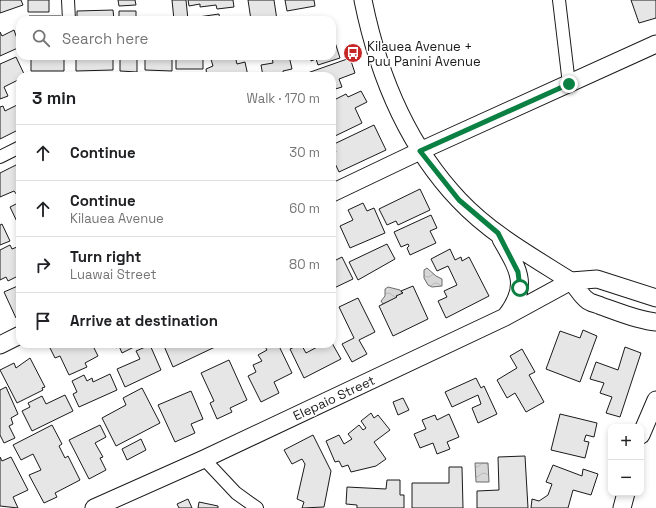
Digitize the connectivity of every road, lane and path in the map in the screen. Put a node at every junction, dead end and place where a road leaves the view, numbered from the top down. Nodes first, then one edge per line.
1 (68, 0) edge
2 (363, 0) edge
3 (559, 0) edge
4 (69, 16) edge
5 (656, 44) edge
6 (569, 84) junction
7 (16, 149) edge
8 (420, 151) junction
9 (0, 157) edge
10 (336, 191) edge
11 (498, 233) junction
12 (571, 281) junction
13 (656, 298) edge
14 (505, 316) junction
15 (648, 321) edge
16 (656, 335) edge
17 (16, 338) edge
18 (0, 345) edge
19 (656, 400) edge
20 (644, 428) edge
21 (204, 459) junction
22 (625, 496) edge
23 (94, 508) edge
24 (257, 508) edge
25 (622, 508) edge

1 - 4 street
2 - 8 street
3 - 6 street
5 - 6 street
6 - 8 street
7 - 9 street
8 - 10 street
8 - 11 street
11 - 12 street
11 - 14 street
12 - 13 street
12 - 14 street, Elepaio Street
12 - 15 street
14 - 21 street, Elepaio Street
15 - 16 street
17 - 18 street
19 - 20 street
21 - 23 street, Elepaio Street
21 - 24 street
22 - 25 street

